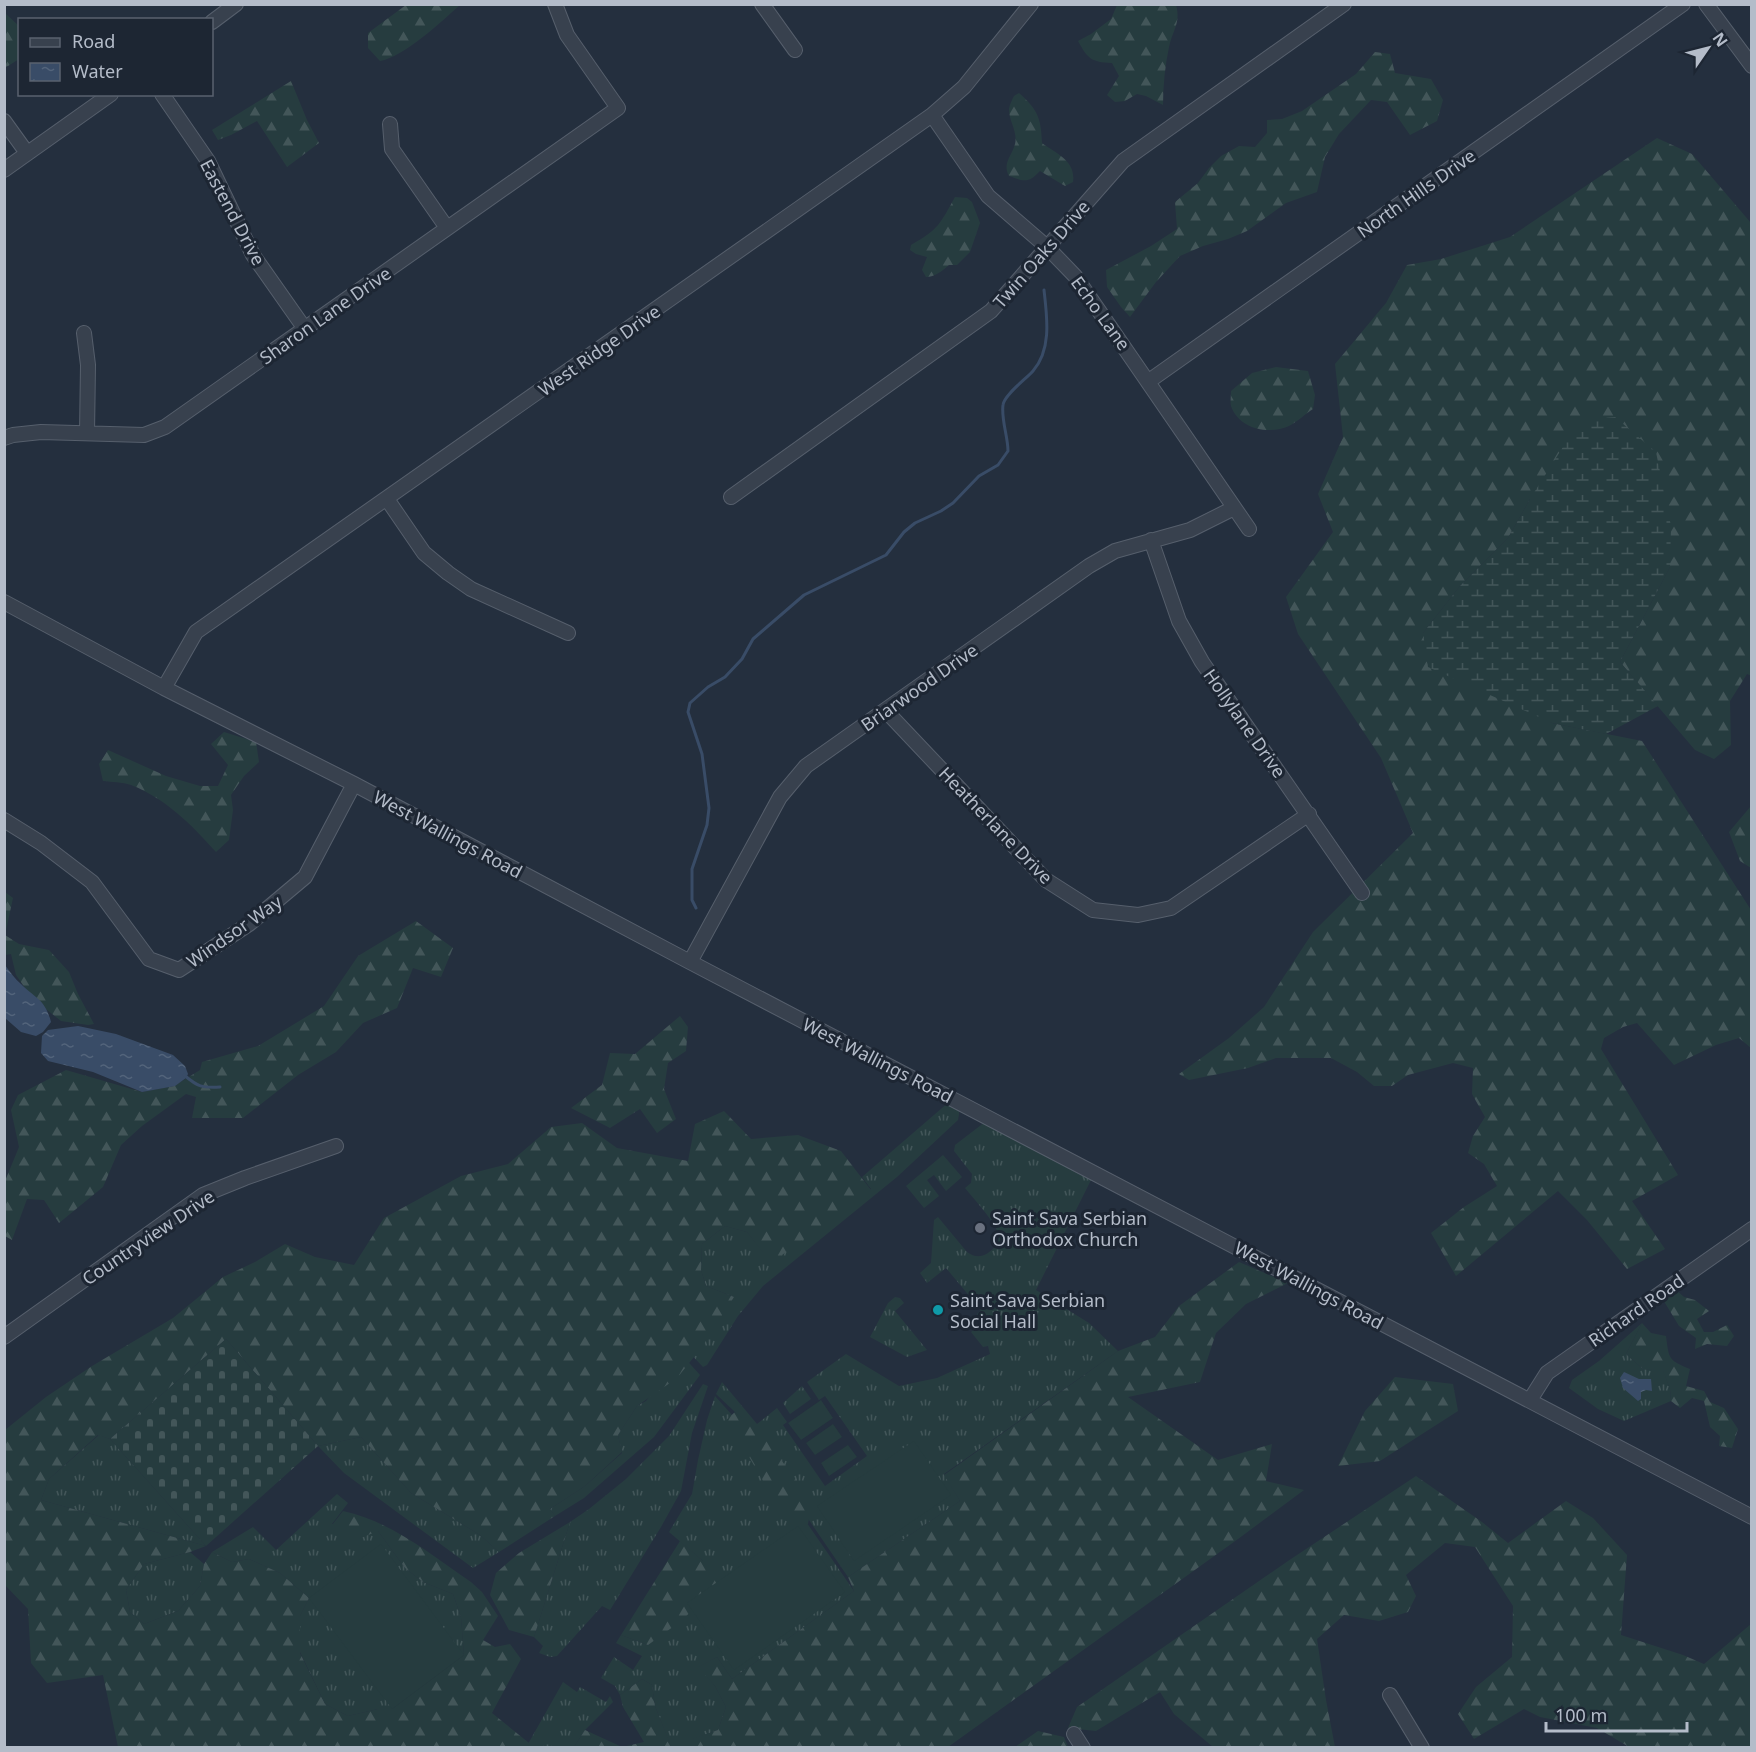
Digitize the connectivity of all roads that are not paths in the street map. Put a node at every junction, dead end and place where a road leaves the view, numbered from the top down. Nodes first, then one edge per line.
1 (236, 4) edge
2 (555, 4) edge
3 (762, 4) edge
4 (1031, 4) edge
5 (1344, 4) edge
6 (1683, 4) edge
7 (1706, 4) edge
8 (213, 21) edge
9 (795, 50) dead end
10 (1752, 66) edge
11 (108, 96) edge
12 (163, 96) edge
13 (932, 115) junction
14 (4, 121) edge
15 (390, 124) dead end
16 (27, 153) junction
17 (4, 170) edge
18 (447, 228) junction
19 (1047, 247) junction
20 (305, 329) junction
21 (84, 333) dead end
22 (1149, 381) junction
23 (87, 433) junction
24 (4, 438) edge
25 (731, 497) dead end
26 (387, 499) junction
27 (1234, 508) junction
28 (1249, 530) dead end
29 (1151, 540) junction
30 (4, 602) edge
31 (568, 633) dead end
32 (164, 688) junction
33 (886, 711) junction
34 (354, 784) junction
35 (1309, 814) junction
36 (4, 820) edge
37 (1362, 893) dead end
38 (690, 962) junction
39 (336, 1146) dead end
40 (1752, 1229) edge
41 (4, 1337) edge
42 (1530, 1400) junction
43 (1752, 1516) edge
44 (1390, 1695) dead end
45 (1074, 1734) dead end
46 (1083, 1748) edge
47 (1422, 1748) edge

1 - 8 street
2 - 18 street, Sharon Lane Drive
3 - 9 street
4 - 13 street, West Ridge Drive
5 - 19 street, Twin Oaks Drive
6 - 22 street, North Hills Drive
7 - 10 street
11 - 16 street
12 - 20 street, Eastend Drive
13 - 19 street, Echo Lane
13 - 26 street, West Ridge Drive
14 - 16 street
15 - 18 street
16 - 17 street
18 - 20 street, Sharon Lane Drive
19 - 22 street, Echo Lane
19 - 25 street, Twin Oaks Drive
20 - 23 street, Sharon Lane Drive
21 - 23 street
22 - 27 street, Echo Lane
23 - 24 street, Sharon Lane Drive
26 - 31 street
26 - 32 street, West Ridge Drive
27 - 28 street, Echo Lane
27 - 29 street, Briarwood Drive
29 - 33 street, Briarwood Drive
29 - 35 street, Hollylane Drive
30 - 32 street, West Wallings Road
32 - 34 street, West Wallings Road
33 - 35 street, Heatherlane Drive
33 - 38 street, Briarwood Drive
34 - 36 street, Windsor Way
34 - 38 street, West Wallings Road
35 - 37 street, Hollylane Drive
38 - 42 street, West Wallings Road
39 - 41 street, Countryview Drive
40 - 42 street, Richard Road
42 - 43 street, West Wallings Road
44 - 47 street
45 - 46 street

